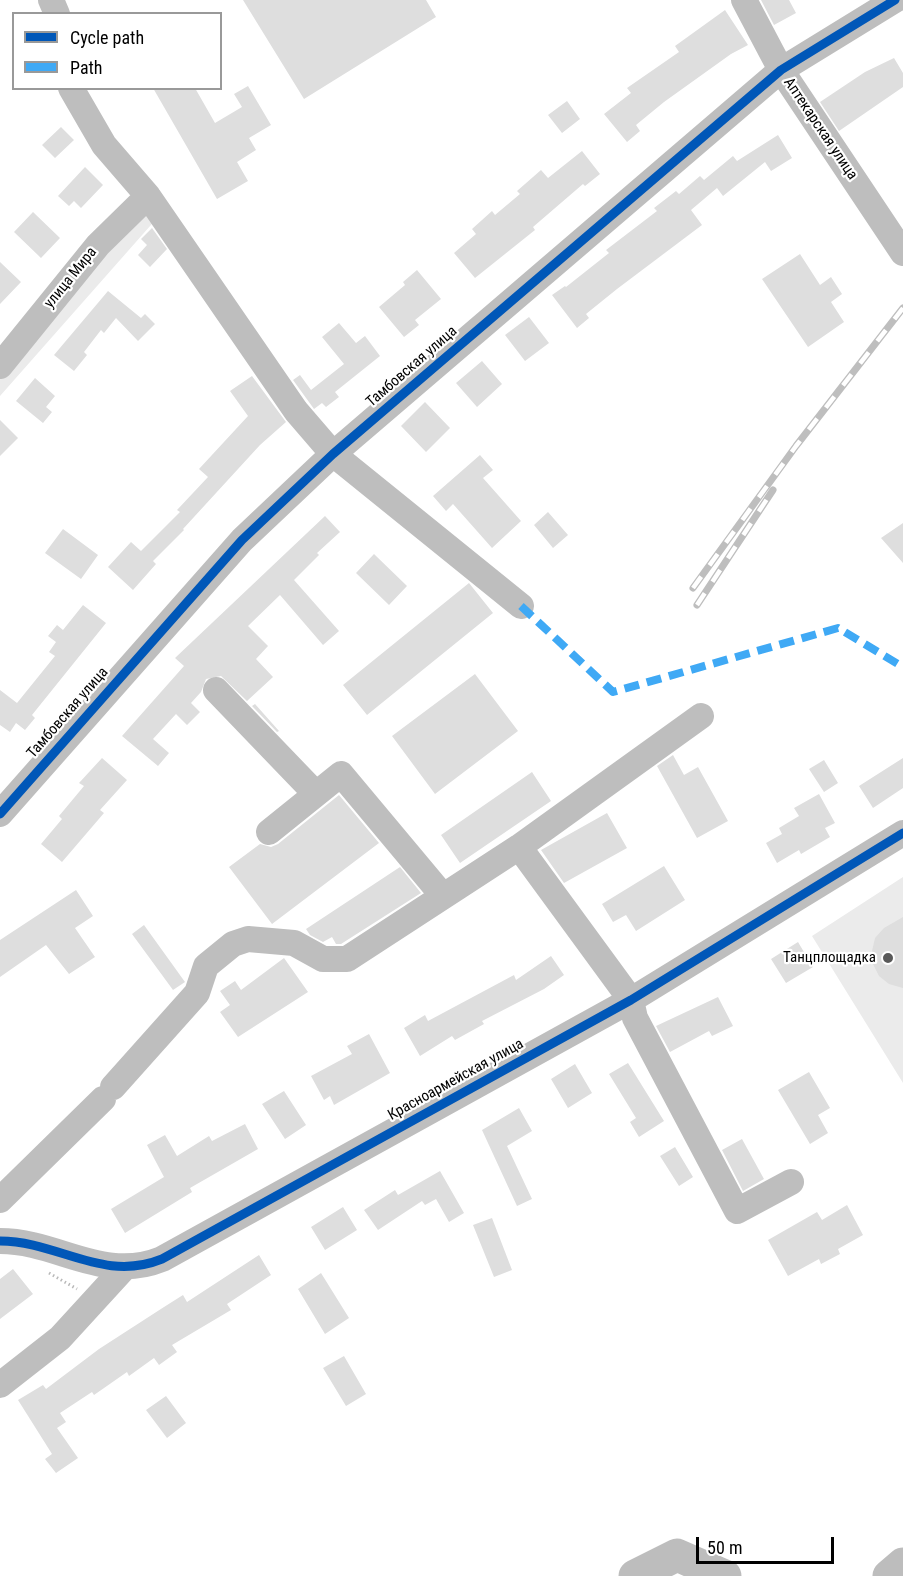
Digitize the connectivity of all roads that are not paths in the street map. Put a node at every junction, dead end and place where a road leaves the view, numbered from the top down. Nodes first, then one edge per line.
1 (744, 0) edge
2 (895, 0) edge
3 (781, 70) junction
4 (72, 90) edge
5 (148, 196) junction
6 (903, 254) edge
7 (0, 366) edge
8 (333, 454) junction
9 (521, 606) dead end
10 (216, 690) dead end
11 (701, 716) dead end
12 (316, 794) junction
13 (0, 814) edge
14 (269, 832) dead end
15 (903, 833) edge
16 (519, 847) junction
17 (442, 896) junction
18 (631, 1000) junction
19 (791, 1182) dead end
20 (0, 1200) edge
21 (0, 1240) edge
22 (125, 1268) junction
23 (0, 1385) edge

1 - 3 street, Аптекарская улица
2 - 3 street, Тамбовская улица
3 - 6 street, Аптекарская улица
3 - 8 street, Тамбовская улица
4 - 5 street
5 - 7 street, улица Мира
5 - 8 street
8 - 9 street
8 - 13 street, Тамбовская улица
10 - 12 street
11 - 16 street
12 - 14 street
12 - 17 street
15 - 18 street, Красноармейская улица
16 - 17 street
16 - 18 street
17 - 20 street
18 - 19 street
18 - 22 street, Красноармейская улица
21 - 22 street, Красноармейская улица
22 - 23 street

